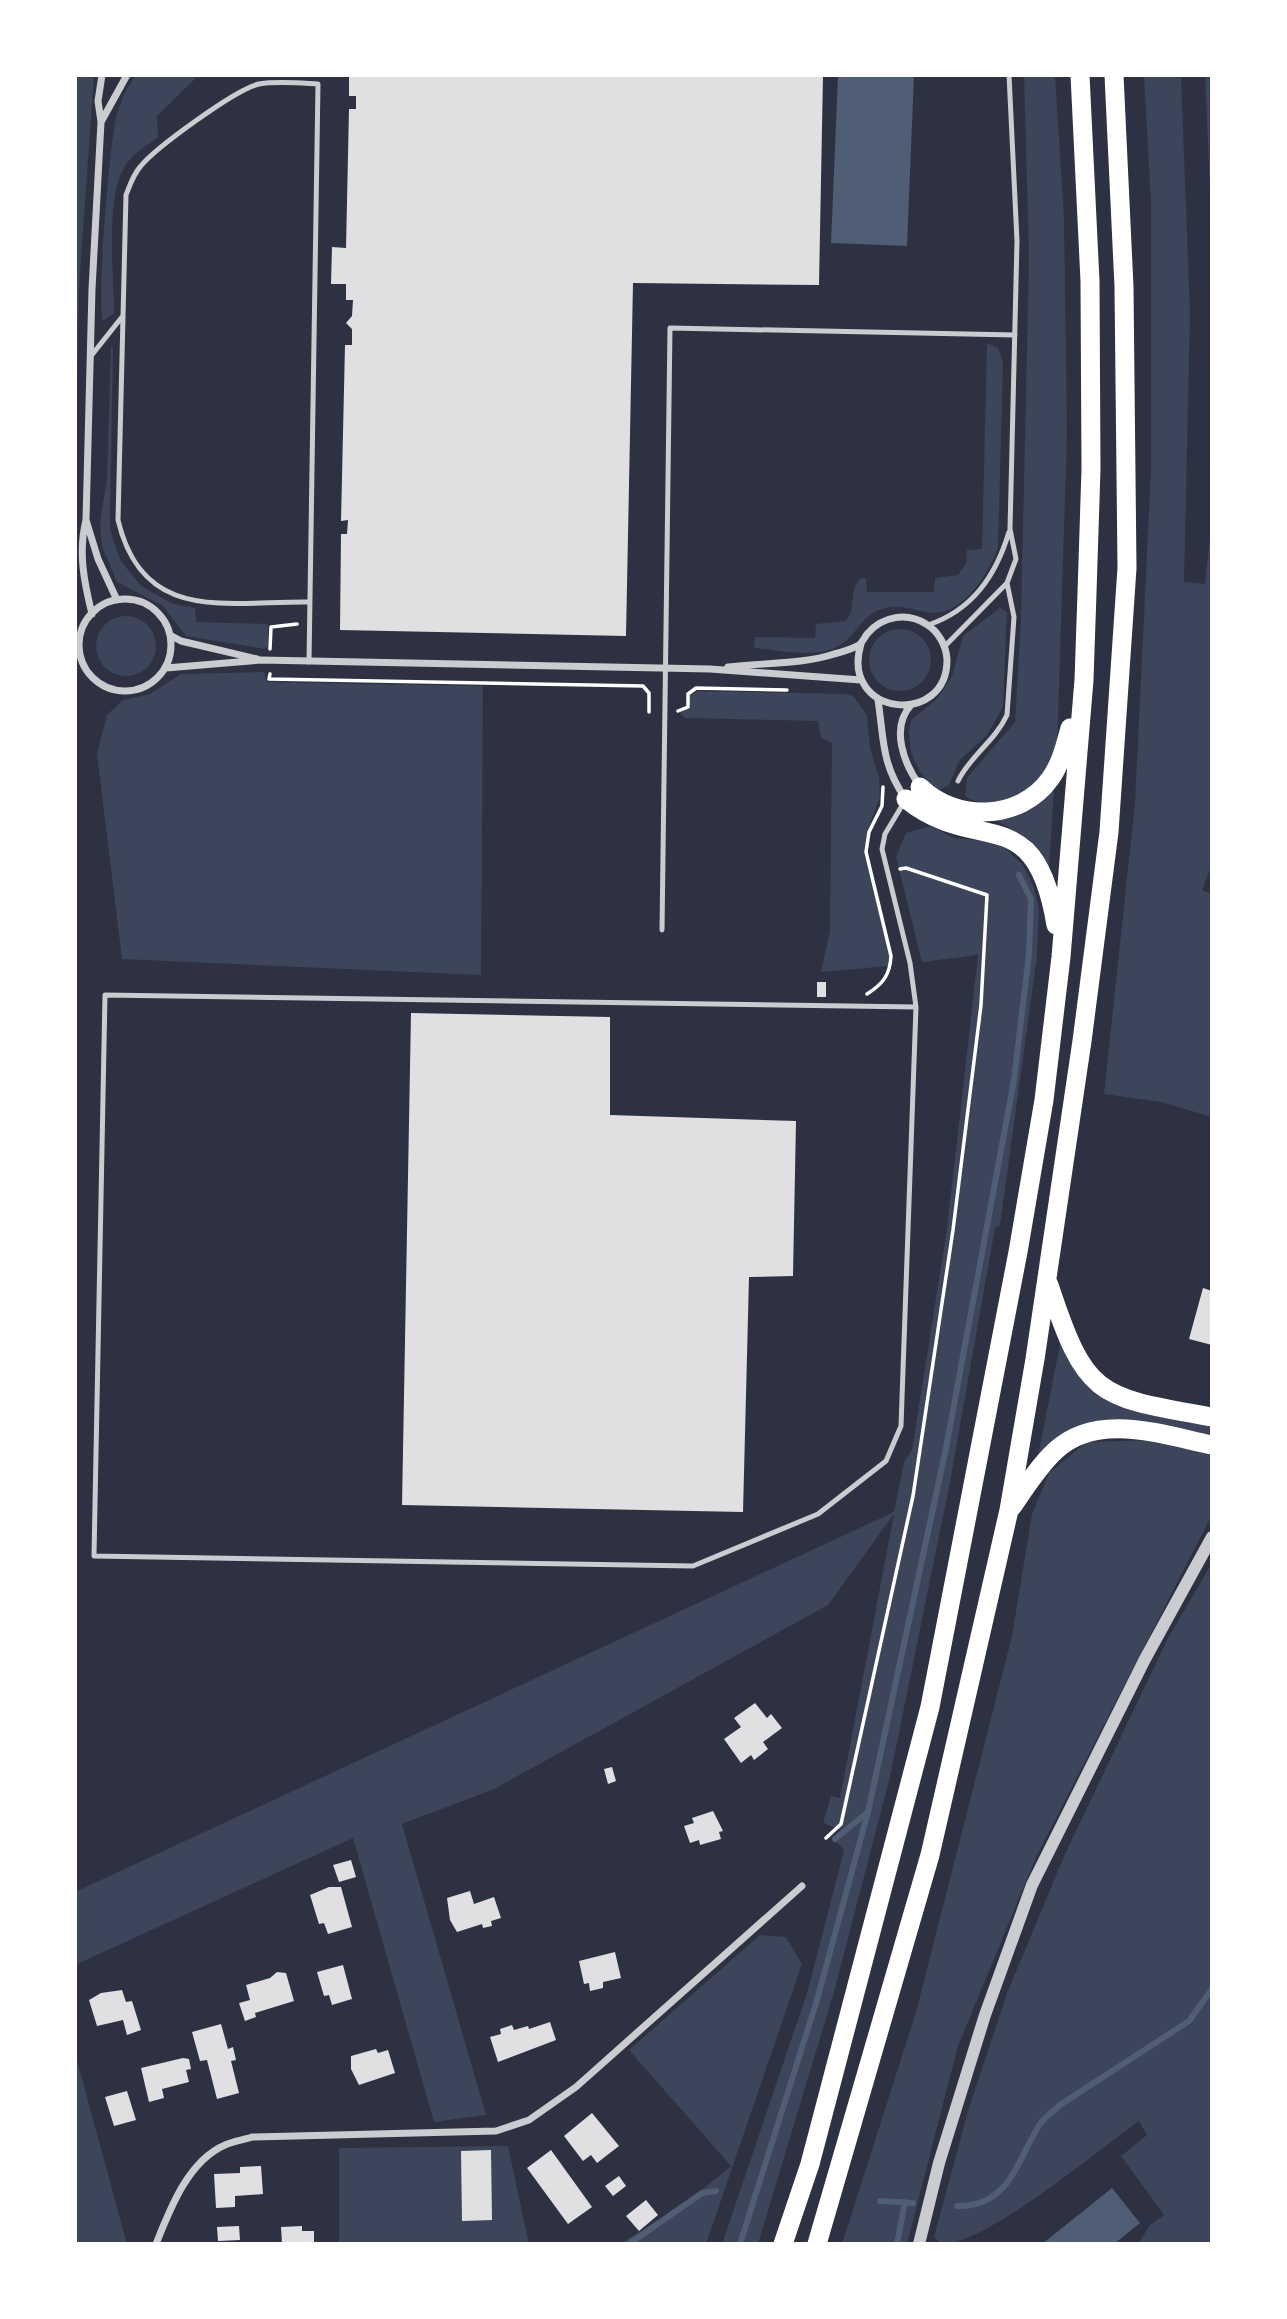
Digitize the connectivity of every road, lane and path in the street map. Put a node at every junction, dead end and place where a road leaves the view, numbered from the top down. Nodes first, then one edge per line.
1 (102, 75) edge
2 (127, 75) edge
3 (1009, 75) edge
4 (1080, 75) edge
5 (1114, 75) edge
6 (101, 122) junction
7 (122, 317) junction
8 (1015, 335) junction
9 (90, 358) junction
10 (86, 520) junction
11 (1010, 529) junction
12 (1007, 583) junction
13 (117, 600) junction
14 (309, 602) junction
15 (92, 614) junction
16 (300, 624) dead end
17 (928, 625) junction
18 (170, 635) junction
19 (861, 645) junction
20 (944, 647) junction
21 (270, 652) dead end
22 (261, 660) junction
23 (309, 662) junction
24 (166, 668) junction
25 (665, 668) junction
26 (710, 669) junction
27 (270, 674) dead end
28 (861, 680) junction
29 (1084, 680) junction
30 (792, 690) dead end
31 (878, 700) junction
32 (911, 705) junction
33 (676, 711) dead end
34 (649, 712) dead end
35 (958, 781) dead end
36 (883, 783) dead end
37 (913, 793) junction
38 (898, 870) dead end
39 (662, 930) dead end
40 (1061, 957) junction
41 (862, 998) dead end
42 (916, 1007) junction
43 (1047, 1281) junction
44 (1212, 1417) edge
45 (1212, 1445) edge
46 (1009, 1510) junction
47 (1212, 1537) edge
48 (826, 1838) dead end
49 (802, 1886) dead end
50 (156, 2244) edge
51 (783, 2244) edge
52 (817, 2244) edge
53 (919, 2244) edge

1 - 6 street
2 - 6 street
3 - 8 lane
4 - 29 highway
5 - 43 highway
6 - 9 street
7 - 9 lane
7 - 14 lane
7 - 14 lane
8 - 11 lane
8 - 25 lane
9 - 10 street
10 - 13 street
10 - 15 street
11 - 12 lane
11 - 17 lane
12 - 20 lane
12 - 35 lane
13 - 15 street
13 - 18 street
14 - 23 lane
15 - 24 street
16 - 21 path
17 - 19 street
17 - 20 street
18 - 22 street
18 - 24 street
19 - 26 street
19 - 28 street
20 - 32 street
22 - 23 street
22 - 24 street
23 - 25 street
25 - 26 street
25 - 39 lane
26 - 28 street
27 - 34 path
28 - 31 street
29 - 37 highway
29 - 40 highway
30 - 33 path
31 - 32 street
31 - 37 street
32 - 37 street
36 - 41 path
37 - 40 highway
37 - 42 lane
38 - 48 path
40 - 51 highway
42 - 42 lane
43 - 44 highway
43 - 46 highway
45 - 46 highway
46 - 52 highway
47 - 53 street
49 - 50 street

